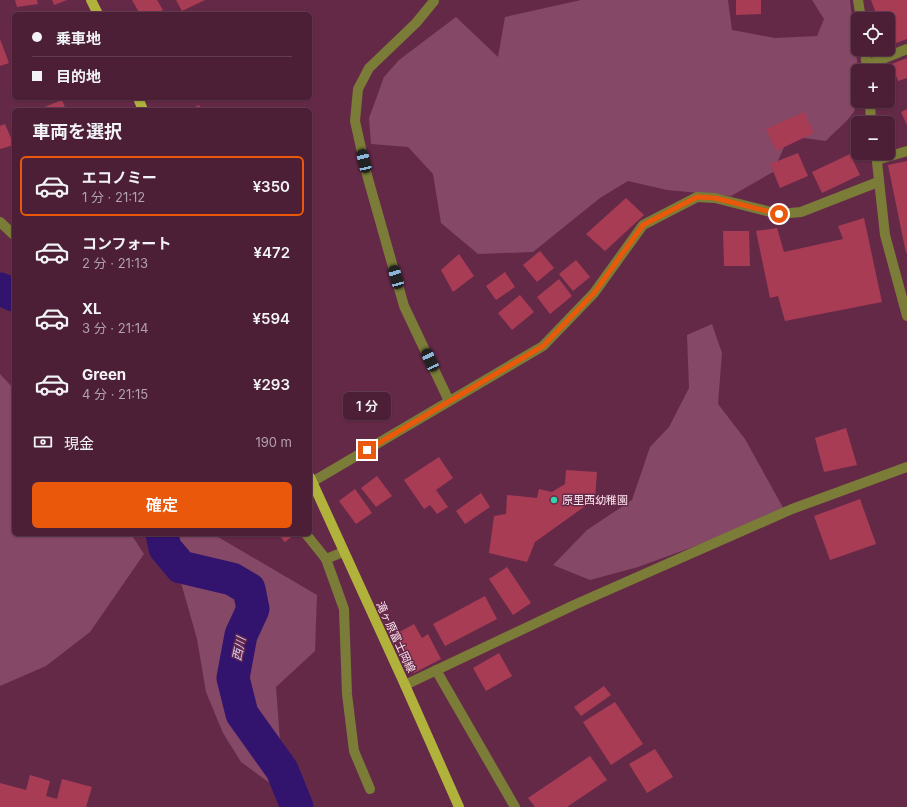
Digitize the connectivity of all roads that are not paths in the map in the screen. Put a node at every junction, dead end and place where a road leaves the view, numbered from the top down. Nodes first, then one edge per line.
1 (91, 0) edge
2 (434, 0) edge
3 (858, 0) edge
4 (97, 12) edge
5 (860, 12) edge
6 (907, 49) edge
7 (875, 64) edge
8 (907, 151) edge
9 (895, 153) edge
10 (877, 160) edge
11 (878, 182) junction
12 (0, 222) edge
13 (12, 232) edge
14 (907, 316) edge
15 (449, 402) junction
16 (907, 467) edge
17 (312, 479) edge
18 (312, 482) edge
19 (308, 536) edge
20 (343, 552) junction
21 (326, 559) junction
22 (436, 670) junction
23 (406, 685) junction
24 (370, 789) dead end
25 (459, 807) edge
26 (515, 807) edge

1 - 4 main road
2 - 15 street
3 - 5 street
6 - 7 street
8 - 9 street
10 - 11 street
11 - 14 street
11 - 15 street
12 - 13 street
15 - 17 street
16 - 22 street
18 - 20 main road, 滝ヶ原富士岡線
19 - 21 street
20 - 21 street
20 - 23 main road, 滝ヶ原富士岡線
21 - 24 street
22 - 23 street
22 - 26 street
23 - 25 main road, 滝ヶ原富士岡線

